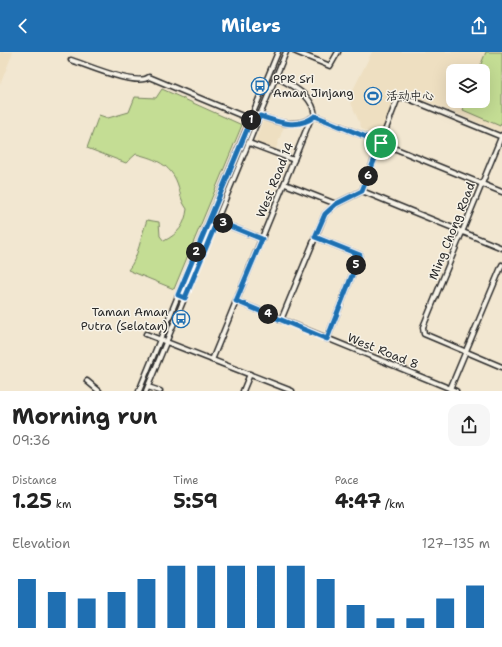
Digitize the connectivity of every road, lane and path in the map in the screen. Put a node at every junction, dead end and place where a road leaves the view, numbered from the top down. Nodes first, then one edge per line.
1 (278, 52) edge
2 (286, 52) edge
3 (296, 52) edge
4 (338, 52) edge
5 (71, 60) dead end
6 (276, 76) junction
7 (254, 113) junction
8 (260, 116) junction
9 (313, 117) junction
10 (251, 120) junction
11 (257, 122) junction
12 (502, 136) edge
13 (249, 143) junction
14 (381, 143) junction
15 (294, 160) junction
16 (285, 184) junction
17 (482, 184) junction
18 (362, 191) junction
19 (502, 192) edge
20 (336, 204) junction
21 (217, 221) junction
22 (462, 232) junction
23 (315, 237) junction
24 (262, 239) junction
25 (502, 248) edge
26 (502, 265) edge
27 (178, 295) junction
28 (185, 298) junction
29 (236, 301) junction
30 (281, 320) junction
31 (146, 334) dead end
32 (160, 339) junction
33 (327, 339) junction
34 (167, 342) junction
35 (466, 352) junction
36 (212, 360) junction
37 (502, 367) edge
38 (250, 374) junction
39 (87, 381) dead end
40 (147, 389) edge
41 (450, 389) junction
42 (99, 391) edge
43 (139, 391) edge
44 (160, 391) edge
45 (244, 391) edge
46 (292, 391) edge
47 (456, 391) edge

1 - 7 street
2 - 6 street
3 - 4 street
5 - 10 street
6 - 8 street
6 - 9 street
7 - 8 street
7 - 10 street
8 - 9 street
8 - 11 street
9 - 14 street
9 - 15 street, West Road 14
10 - 11 street
10 - 27 street
11 - 13 street
12 - 14 street
12 - 17 street, Ming Chong Road
13 - 15 street
13 - 21 street
14 - 17 street
14 - 18 street
15 - 16 street, West Road 14
16 - 20 street
16 - 24 street, West Road 14
17 - 19 street
17 - 22 street, Ming Chong Road
18 - 20 street
18 - 22 street
20 - 23 street
21 - 24 street
21 - 28 street
22 - 25 street
22 - 35 street, Ming Chong Road
23 - 30 street
23 - 33 street
24 - 29 street, West Road 14
26 - 35 street
27 - 28 street
27 - 32 street
28 - 34 street
29 - 30 street, West Road 8
29 - 36 street, West Road 14
30 - 33 street, West Road 8
31 - 32 street
32 - 34 street
32 - 43 street
33 - 41 street, West Road 8
34 - 36 street
34 - 40 street
35 - 37 street
35 - 41 street
36 - 38 street
38 - 45 street
38 - 46 street
39 - 42 street
40 - 44 street
41 - 47 street, West Road 8

